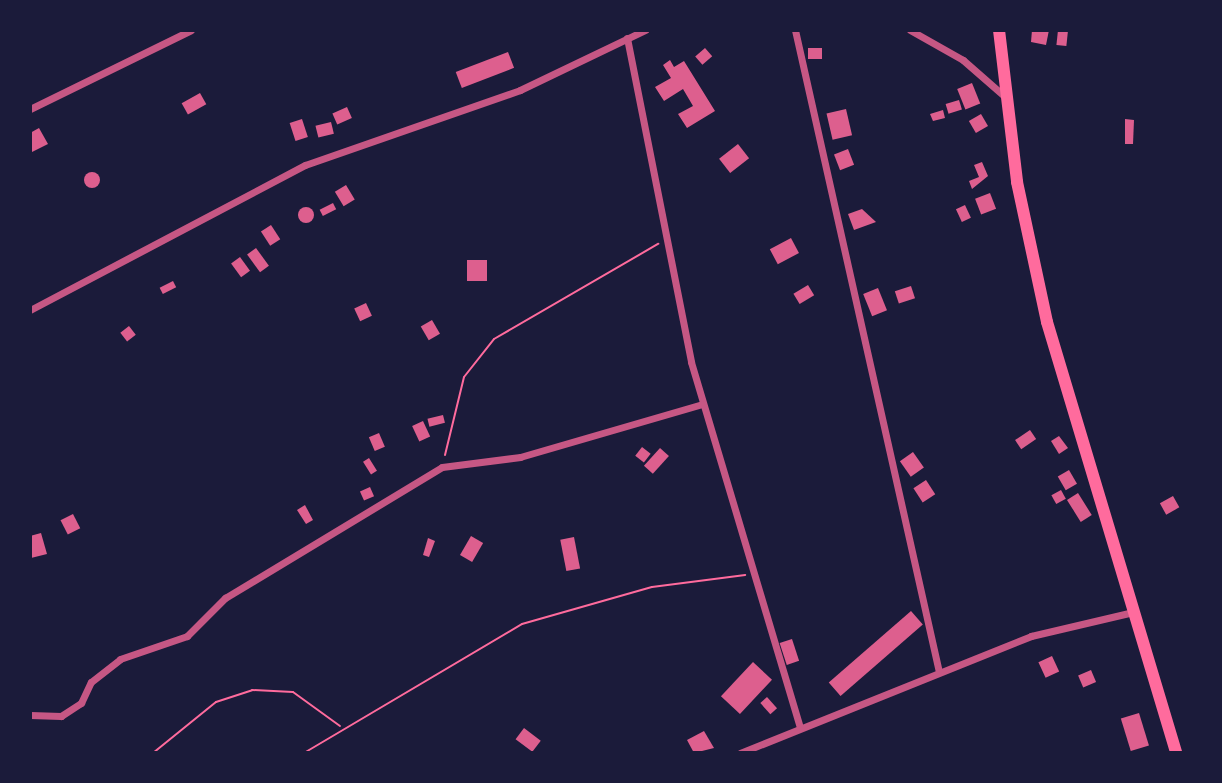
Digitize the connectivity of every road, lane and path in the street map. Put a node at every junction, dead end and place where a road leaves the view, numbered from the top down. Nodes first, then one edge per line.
1 (191, 30) edge
2 (645, 30) edge
3 (795, 30) edge
4 (910, 30) edge
5 (999, 30) edge
6 (627, 38) junction
7 (1003, 95) junction
8 (30, 109) edge
9 (666, 240) junction
10 (30, 310) edge
11 (702, 404) junction
12 (442, 467) junction
13 (750, 575) junction
14 (1133, 612) junction
15 (939, 672) junction
16 (30, 715) edge
17 (341, 727) junction
18 (800, 727) junction
19 (153, 753) edge
20 (304, 753) edge
21 (740, 753) edge
22 (1176, 753) edge

1 - 8 street
2 - 6 street
3 - 15 street
4 - 7 street
5 - 7 main road
6 - 9 street
6 - 10 street
7 - 14 main road
9 - 11 street
9 - 12 path
11 - 12 street
11 - 13 street
12 - 16 street
13 - 17 path
13 - 18 street
14 - 15 street
14 - 22 main road
15 - 18 street
17 - 19 path
17 - 20 path
18 - 21 street

